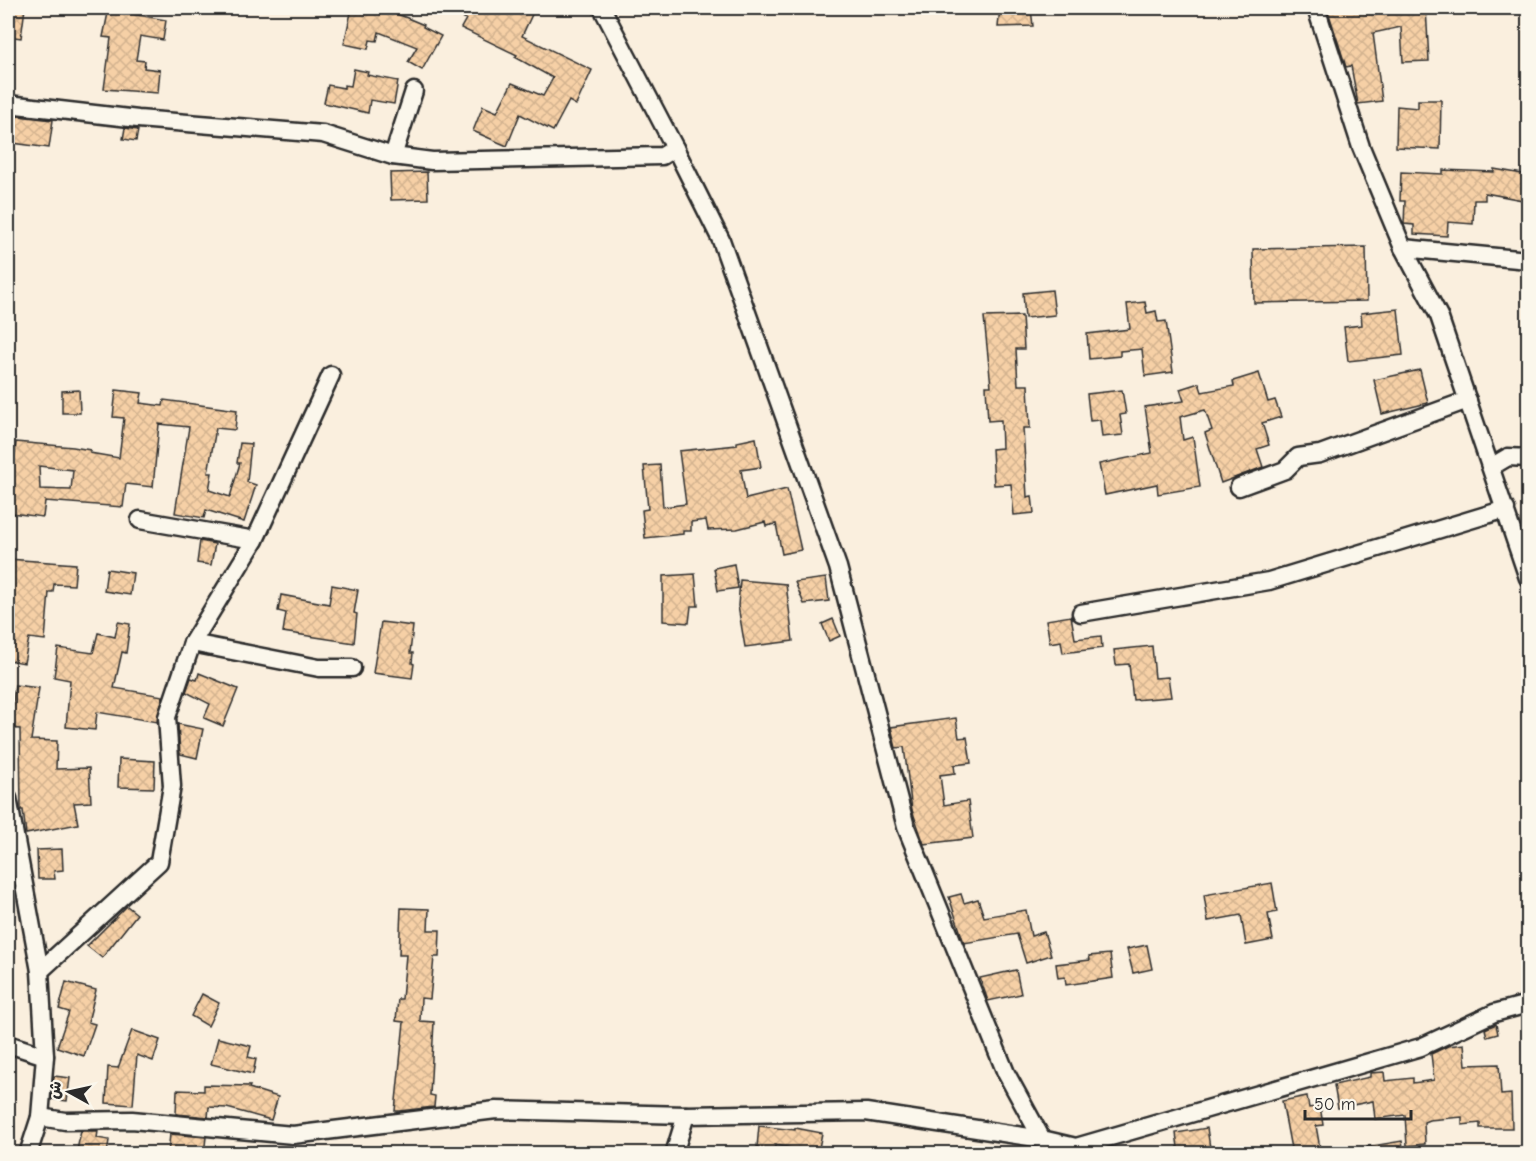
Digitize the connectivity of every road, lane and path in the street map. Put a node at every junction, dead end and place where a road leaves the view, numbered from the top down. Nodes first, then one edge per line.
1 (602, 8) edge
2 (1316, 8) edge
3 (414, 91) dead end
4 (8, 104) edge
5 (675, 148) junction
6 (393, 156) junction
7 (1403, 248) junction
8 (1528, 260) edge
9 (331, 375) dead end
10 (1468, 400) junction
11 (1528, 458) edge
12 (1491, 467) junction
13 (1239, 487) dead end
14 (1506, 509) junction
15 (140, 520) dead end
16 (255, 540) junction
17 (1528, 578) edge
18 (1081, 613) dead end
19 (192, 643) junction
20 (352, 669) dead end
21 (8, 798) edge
22 (40, 971) junction
23 (1528, 1004) edge
24 (8, 1044) edge
25 (45, 1056) junction
26 (686, 1114) junction
27 (40, 1117) junction
28 (1042, 1139) junction
29 (28, 1154) edge
30 (674, 1154) edge

1 - 5 street
2 - 7 street
3 - 6 street
4 - 6 street
5 - 6 street
5 - 28 street
7 - 8 street
7 - 10 street
9 - 16 street
10 - 12 street
10 - 13 street
11 - 12 street
12 - 14 street
14 - 17 street
14 - 18 street
15 - 16 street
16 - 19 street
19 - 20 street
19 - 22 street
21 - 22 street
22 - 25 street
23 - 28 street
24 - 25 street
25 - 27 street
26 - 27 street
26 - 28 street
26 - 30 street
27 - 29 street

